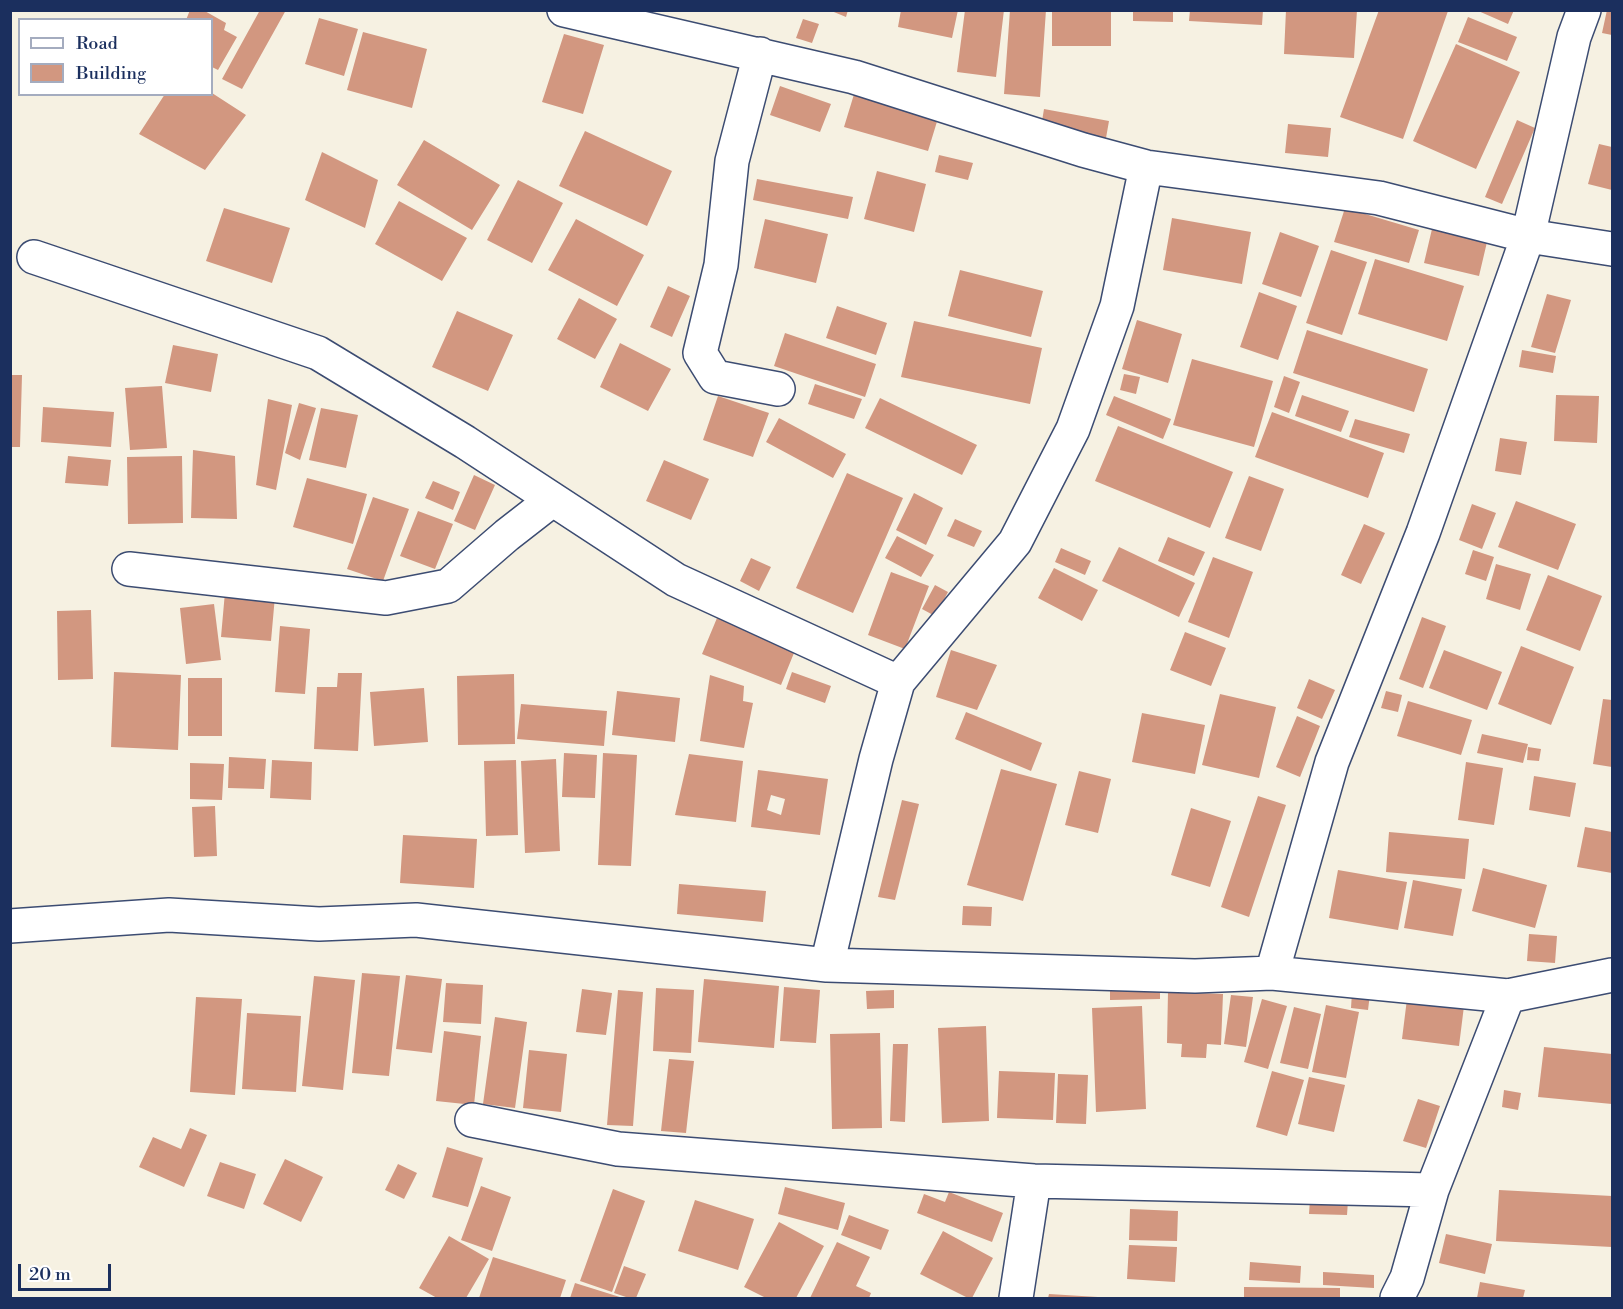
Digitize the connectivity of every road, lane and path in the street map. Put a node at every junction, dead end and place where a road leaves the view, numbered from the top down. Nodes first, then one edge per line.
1 (564, 10) edge
2 (1584, 10) edge
3 (760, 54) junction
4 (1146, 167) junction
5 (1528, 236) junction
6 (1612, 249) edge
7 (34, 257) dead end
8 (778, 389) dead end
9 (552, 500) junction
10 (129, 568) dead end
11 (898, 682) junction
12 (10, 926) edge
13 (827, 965) junction
14 (1272, 973) junction
15 (1612, 975) edge
16 (1508, 996) junction
17 (472, 1119) dead end
18 (1034, 1182) junction
19 (1432, 1190) junction
20 (1016, 1299) edge
21 (1397, 1299) edge

1 - 3 street
2 - 5 street
3 - 4 street
3 - 8 street
4 - 5 street
4 - 11 street
5 - 6 street
5 - 14 street
7 - 9 street
9 - 10 street
9 - 11 street
11 - 13 street
12 - 13 street
13 - 14 street
14 - 16 street
15 - 16 street
16 - 19 street
17 - 18 street
18 - 19 street
18 - 20 street
19 - 21 street

